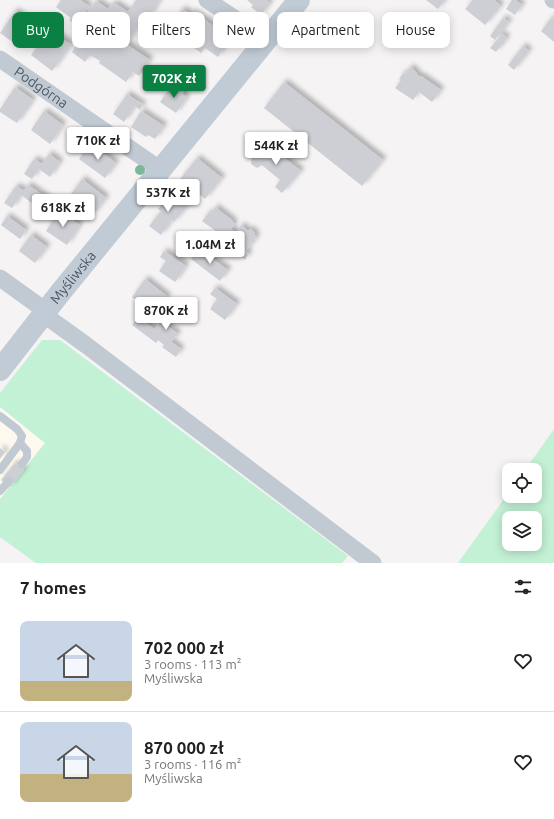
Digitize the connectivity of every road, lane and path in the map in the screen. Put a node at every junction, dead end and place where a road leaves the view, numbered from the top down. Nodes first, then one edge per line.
1 (207, 0) edge
2 (299, 0) edge
3 (225, 12) edge
4 (269, 38) edge
5 (260, 48) edge
6 (0, 59) edge
7 (161, 170) junction
8 (0, 278) edge
9 (44, 313) junction
10 (0, 370) edge
11 (0, 416) edge
12 (20, 443) junction
13 (22, 464) dead end
14 (0, 470) edge
15 (8, 481) dead end
16 (0, 492) edge
17 (373, 563) edge

1 - 3 street
2 - 4 street, Myśliwska
5 - 7 street, Myśliwska
6 - 7 street, Podgórna
7 - 9 street, Myśliwska
8 - 9 street
9 - 10 street, Myśliwska
9 - 17 street
11 - 12 lane
12 - 13 lane
12 - 14 lane
15 - 16 lane

